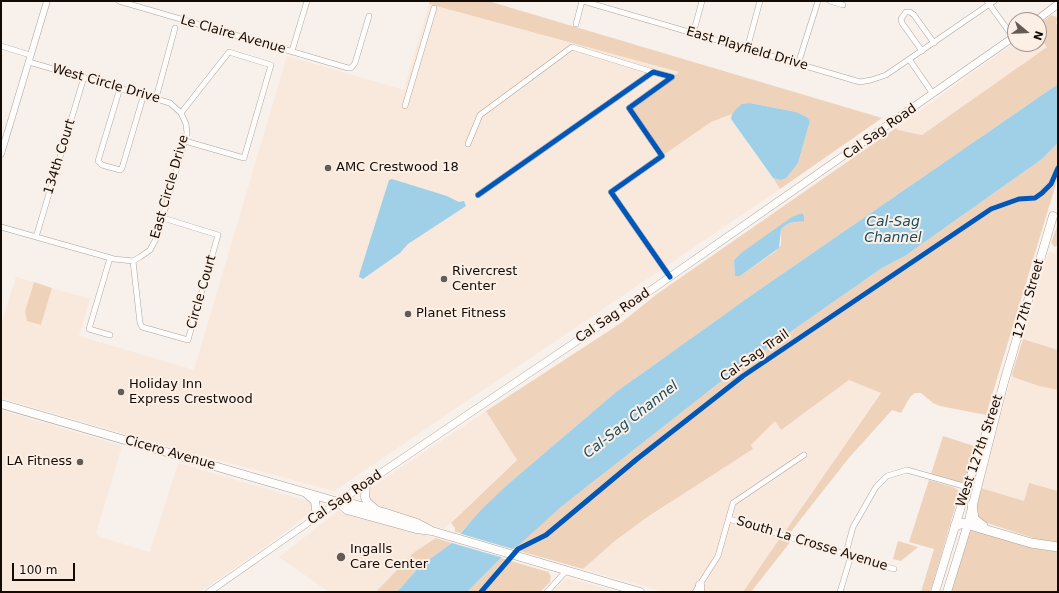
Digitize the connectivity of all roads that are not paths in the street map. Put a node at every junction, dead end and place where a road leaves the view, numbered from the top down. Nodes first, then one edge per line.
1 (47, 1) edge
2 (119, 1) edge
3 (307, 1) edge
4 (582, 1) edge
5 (702, 1) edge
6 (760, 1) edge
7 (818, 1) edge
8 (830, 1) edge
9 (990, 2) edge
10 (1058, 4) edge
11 (842, 5) dead end
12 (434, 8) dead end
13 (1047, 12) edge
14 (369, 16) dead end
15 (576, 24) dead end
16 (1007, 27) edge
17 (175, 28) dead end
18 (693, 34) junction
19 (1007, 42) edge
20 (934, 43) junction
21 (1, 46) edge
22 (747, 49) junction
23 (922, 51) junction
24 (292, 52) junction
25 (30, 58) junction
26 (909, 60) junction
27 (798, 64) junction
28 (653, 72) junction
29 (84, 77) junction
30 (120, 88) junction
31 (144, 94) junction
32 (933, 94) junction
33 (156, 98) junction
34 (405, 106) dead end
35 (181, 113) junction
36 (3, 137) edge
37 (185, 141) junction
38 (468, 144) dead end
39 (1, 154) edge
40 (478, 195) dead end
41 (1055, 216) edge
42 (163, 218) junction
43 (1, 227) edge
44 (36, 237) junction
45 (110, 258) junction
46 (133, 260) junction
47 (670, 277) junction
48 (110, 335) dead end
49 (1004, 382) junction
50 (1, 404) edge
51 (804, 455) dead end
52 (366, 483) junction
53 (967, 488) junction
54 (305, 492) junction
55 (338, 502) junction
56 (972, 505) junction
57 (383, 512) junction
58 (317, 516) junction
59 (729, 519) junction
60 (968, 524) junction
61 (955, 526) junction
62 (432, 531) junction
63 (991, 531) junction
64 (1058, 548) edge
65 (848, 554) junction
66 (894, 569) dead end
67 (567, 570) junction
68 (698, 590) edge
69 (209, 592) edge
70 (547, 592) edge
71 (640, 592) edge
72 (840, 592) edge
73 (935, 592) edge
74 (947, 592) edge

1 - 25 street
2 - 24 street, Le Claire Avenue
3 - 24 street
4 - 15 street
4 - 18 street, East Playfield Drive
5 - 18 street
6 - 22 street
7 - 27 street
8 - 11 street
9 - 16 street
9 - 20 street, East Playfield Drive
10 - 13 main road
12 - 34 street
14 - 24 street, Le Claire Avenue
17 - 33 street
18 - 22 street, East Playfield Drive
19 - 32 main road, Cal Sag Road
20 - 23 street, East Playfield Drive
20 - 23 street
21 - 25 street, West Circle Drive
22 - 27 street, East Playfield Drive
23 - 26 street, East Playfield Drive
25 - 29 street, West Circle Drive
25 - 36 street
26 - 27 street, East Playfield Drive
26 - 32 street
28 - 38 street
28 - 40 street
28 - 47 street
29 - 30 street, West Circle Drive
29 - 44 street, 134th Court
30 - 31 street, West Circle Drive
30 - 31 street
31 - 33 street, West Circle Drive
32 - 47 main road, Cal Sag Road
33 - 35 street, West Circle Drive
35 - 37 street, East Circle Drive
35 - 37 street
36 - 39 street
37 - 42 street, East Circle Drive
41 - 49 main road, 127th Street
42 - 46 street, East Circle Drive
42 - 46 street, Circle Court
43 - 44 street
44 - 45 street
45 - 46 street
45 - 48 street
47 - 52 main road, Cal Sag Road
49 - 53 main road, West 127th Street
49 - 56 main road, West 127th Street
50 - 54 main road, Cicero Avenue
51 - 59 street
52 - 55 main road, Cal Sag Road
52 - 57 main road
53 - 61 main road, West 127th Street
53 - 65 street
54 - 55 main road, Cicero Avenue
54 - 58 main road
55 - 57 main road, Cicero Avenue
55 - 58 street, Cal Sag Road
55 - 62 main road, Cicero Avenue
56 - 60 main road, West 127th Street
56 - 63 highway
57 - 62 main road, Cicero Avenue
58 - 69 street, Cal Sag Road
59 - 65 street, South La Crosse Avenue
59 - 68 street
60 - 61 highway
60 - 63 highway
60 - 74 main road, West 127th Street
61 - 73 main road, West 127th Street
62 - 67 main road, Cicero Avenue
63 - 64 highway
65 - 66 street, South La Crosse Avenue
65 - 72 street
67 - 70 street
67 - 71 main road, Cicero Avenue

